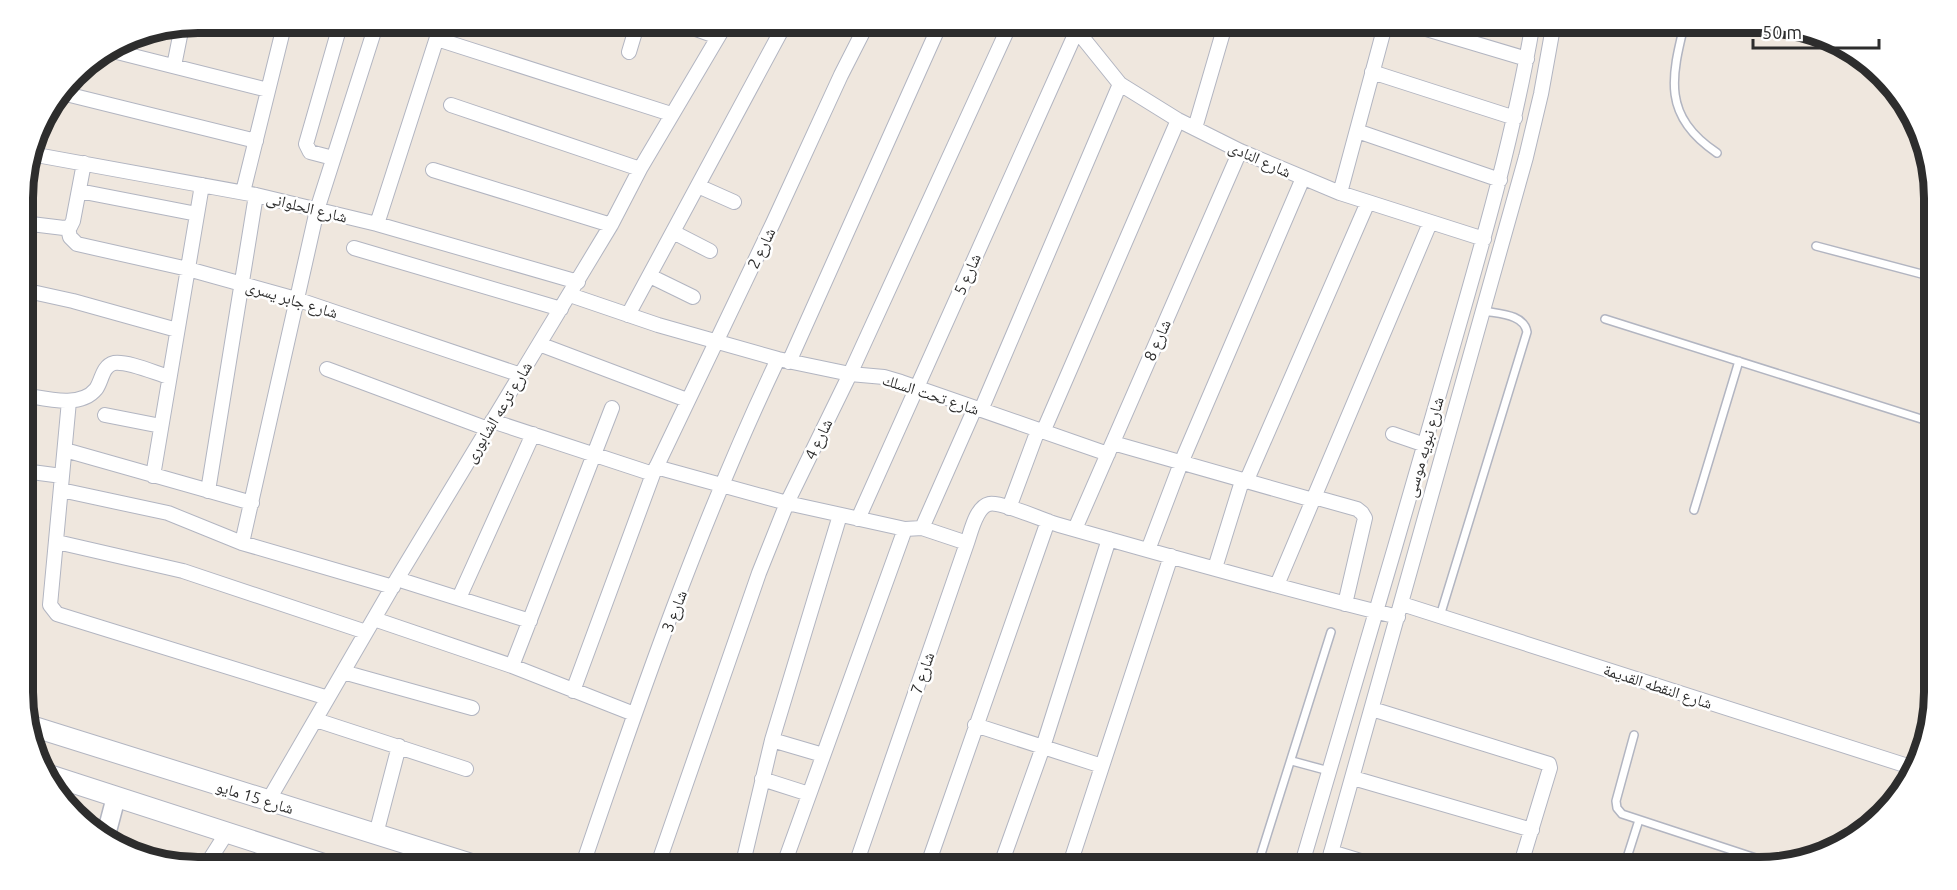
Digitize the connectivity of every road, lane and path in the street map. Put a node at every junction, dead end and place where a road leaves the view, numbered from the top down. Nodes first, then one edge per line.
1 (282, 33) edge
2 (338, 33) edge
3 (373, 33) edge
4 (439, 33) edge
5 (635, 33) edge
6 (707, 33) edge
7 (720, 33) edge
8 (780, 33) edge
9 (862, 33) edge
10 (936, 33) edge
11 (1006, 33) edge
12 (1070, 33) edge
13 (1079, 33) edge
14 (1223, 33) edge
15 (1383, 33) edge
16 (1440, 33) edge
17 (1531, 33) edge
18 (1552, 33) edge
19 (1683, 33) edge
20 (180, 34) edge
21 (718, 37) junction
22 (437, 39) junction
23 (629, 52) dead end
24 (120, 53) edge
25 (1527, 59) junction
26 (174, 66) junction
27 (1372, 72) junction
28 (1120, 84) junction
29 (268, 90) junction
30 (69, 95) edge
31 (451, 105) dead end
32 (671, 114) junction
33 (1515, 118) junction
34 (1178, 120) junction
35 (1195, 128) junction
36 (1357, 131) junction
37 (256, 141) junction
38 (1240, 151) junction
39 (1717, 153) dead end
40 (39, 155) edge
41 (333, 158) junction
42 (84, 163) junction
43 (640, 169) junction
44 (433, 170) dead end
45 (1303, 178) junction
46 (1500, 180) junction
47 (202, 185) junction
48 (698, 186) junction
49 (79, 191) junction
50 (250, 194) junction
51 (1340, 194) junction
52 (734, 202) dead end
53 (1368, 202) junction
54 (317, 210) junction
55 (197, 214) junction
56 (1430, 223) junction
57 (33, 224) edge
58 (377, 224) junction
59 (611, 225) junction
60 (68, 228) junction
61 (673, 232) junction
62 (1484, 238) junction
63 (1816, 246) dead end
64 (354, 248) dead end
65 (710, 250) dead end
66 (188, 269) junction
67 (1924, 275) edge
68 (650, 276) junction
69 (578, 282) junction
70 (241, 284) junction
71 (33, 292) edge
72 (570, 295) junction
73 (693, 297) dead end
74 (296, 299) junction
75 (561, 309) junction
76 (1484, 311) junction
77 (628, 315) junction
78 (1605, 319) dead end
79 (177, 330) junction
80 (715, 343) junction
81 (539, 344) junction
82 (783, 361) junction
83 (1739, 361) junction
84 (327, 369) dead end
85 (850, 374) junction
86 (521, 375) junction
87 (169, 377) junction
88 (917, 387) junction
89 (33, 396) edge
90 (687, 400) junction
91 (69, 401) junction
92 (612, 408) dead end
93 (978, 409) junction
94 (105, 415) dead end
95 (1924, 420) edge
96 (490, 425) junction
97 (161, 426) junction
98 (1040, 431) junction
99 (533, 434) junction
100 (1393, 434) dead end
101 (1425, 445) junction
102 (1110, 448) junction
103 (64, 450) junction
104 (594, 454) junction
105 (1180, 463) junction
106 (654, 471) junction
107 (33, 472) edge
108 (62, 476) junction
109 (153, 476) junction
110 (1244, 482) junction
111 (722, 485) junction
112 (61, 490) junction
113 (208, 491) junction
114 (1313, 498) junction
115 (252, 503) junction
116 (787, 503) junction
117 (1009, 508) junction
118 (1694, 510) dead end
119 (840, 515) junction
120 (858, 519) junction
121 (1048, 521) junction
122 (922, 528) junction
123 (1075, 529) junction
124 (905, 530) junction
125 (1109, 539) junction
126 (57, 542) junction
127 (242, 543) junction
128 (967, 543) junction
129 (1148, 549) junction
130 (1171, 556) junction
131 (1215, 568) junction
132 (395, 583) junction
133 (1276, 585) junction
134 (459, 598) junction
135 (1346, 604) junction
136 (1400, 610) junction
137 (1376, 612) junction
138 (1440, 616) junction
139 (374, 618) junction
140 (530, 621) junction
141 (366, 632) junction
142 (1331, 632) dead end
143 (512, 666) junction
144 (343, 672) junction
145 (573, 691) junction
146 (328, 698) junction
147 (472, 708) dead end
148 (1372, 709) junction
149 (634, 714) junction
150 (316, 720) junction
151 (975, 725) junction
152 (37, 728) edge
153 (1634, 735) dead end
154 (772, 740) junction
155 (399, 746) junction
156 (1043, 747) junction
157 (823, 755) junction
158 (1292, 761) junction
159 (1102, 766) junction
160 (1906, 766) edge
161 (466, 769) dead end
162 (1329, 771) junction
163 (1353, 778) junction
164 (57, 779) edge
165 (762, 779) junction
166 (809, 794) junction
167 (116, 797) junction
168 (268, 801) junction
169 (1639, 820) junction
170 (107, 830) edge
171 (1532, 830) junction
172 (226, 834) junction
173 (376, 834) junction
174 (270, 848) junction
175 (1331, 852) junction
176 (211, 857) edge
177 (268, 857) edge
178 (300, 857) edge
179 (449, 857) edge
180 (585, 857) edge
181 (660, 857) edge
182 (744, 857) edge
183 (787, 857) edge
184 (858, 857) edge
185 (930, 857) edge
186 (1004, 857) edge
187 (1072, 857) edge
188 (1260, 857) edge
189 (1304, 857) edge
190 (1330, 857) edge
191 (1347, 857) edge
192 (1523, 857) edge
193 (1627, 857) edge
194 (1752, 857) edge

1 - 29 street
2 - 41 street
3 - 41 street
4 - 22 street
5 - 23 street
6 - 21 street
7 - 21 street, شارع ترعه الشابورى
8 - 48 street
9 - 80 street, شارع 2
10 - 82 street, شارع 3
11 - 85 street, شارع 4
12 - 88 street, شارع 5
13 - 28 street, شارع النادى
14 - 35 street
15 - 27 street
16 - 25 street
17 - 25 street, شارع نبويه موسى
18 - 76 street, شارع نبويه موسى
19 - 39 lane
20 - 26 street
21 - 32 street, شارع ترعه الشابورى
22 - 32 street
22 - 58 street
24 - 26 street
25 - 33 street, شارع نبويه موسى
26 - 29 street
27 - 33 street
27 - 36 street
28 - 34 street, شارع النادى
28 - 93 street
29 - 37 street
30 - 37 street
31 - 43 street
32 - 43 street, شارع ترعه الشابورى
33 - 46 street, شارع نبويه موسى
34 - 35 street, شارع النادى
34 - 98 street
35 - 38 street, شارع النادى
36 - 46 street
36 - 51 street
37 - 50 street
38 - 45 street, شارع النادى
38 - 102 street, شارع 8
40 - 42 street, شارع الحلوانى
41 - 54 street
42 - 47 street, شارع الحلوانى
42 - 49 street
43 - 59 street, شارع ترعه الشابورى
44 - 59 street
45 - 51 street, شارع النادى
45 - 105 street
46 - 62 street, شارع نبويه موسى
47 - 50 street, شارع الحلوانى
47 - 55 street
48 - 52 street
48 - 61 street
49 - 55 street
49 - 60 street
50 - 54 street, شارع الحلوانى
50 - 70 street
51 - 53 street, شارع النادى
53 - 56 street, شارع النادى
53 - 110 street
54 - 58 street, شارع الحلوانى
54 - 74 street
55 - 66 street
56 - 62 street, شارع النادى
56 - 114 street
57 - 60 street
58 - 69 street, شارع الحلوانى
59 - 69 street, شارع ترعه الشابورى
60 - 66 street, شارع جابر يسرى
61 - 65 street
61 - 68 street
62 - 101 street, شارع نبويه موسى
63 - 67 lane
64 - 75 street
66 - 70 street, شارع جابر يسرى
66 - 79 street
68 - 73 street
68 - 77 street
69 - 72 street, شارع ترعه الشابورى
70 - 74 street, شارع جابر يسرى
70 - 113 street
71 - 79 street
72 - 75 street, شارع ترعه الشابورى
72 - 77 street, شارع تحت السلك
74 - 86 street, شارع جابر يسرى
74 - 115 street
75 - 81 street, شارع ترعه الشابورى
76 - 136 street, شارع نبويه موسى
76 - 138 lane
77 - 80 street, شارع تحت السلك
78 - 83 lane
79 - 87 street
80 - 82 street, شارع تحت السلك
80 - 90 street, شارع 2
81 - 86 street, شارع ترعه الشابورى
81 - 90 street
82 - 85 street, شارع تحت السلك
82 - 111 street, شارع 3
83 - 95 lane
83 - 118 lane
84 - 96 street
85 - 88 street, شارع تحت السلك
85 - 116 street, شارع 4
86 - 96 street, شارع ترعه الشابورى
87 - 91 street
87 - 97 street
88 - 93 street, شارع تحت السلك
88 - 120 street, شارع 5
89 - 91 street
90 - 106 street, شارع 2
91 - 103 street
92 - 104 street
93 - 98 street, شارع تحت السلك
93 - 122 street
94 - 97 street
96 - 99 street
96 - 132 street, شارع ترعه الشابورى
97 - 109 street
98 - 102 street, شارع تحت السلك
98 - 117 street
99 - 104 street
99 - 134 street
100 - 101 street
101 - 137 street, شارع نبويه موسى
102 - 105 street, شارع تحت السلك
102 - 123 street, شارع 8
103 - 108 street
103 - 109 street
104 - 106 street
104 - 140 street
105 - 110 street, شارع تحت السلك
105 - 129 street
106 - 111 street
106 - 145 street, شارع 2
107 - 108 street
108 - 112 street
109 - 113 street
110 - 114 street, شارع تحت السلك
110 - 131 street
111 - 116 street
111 - 149 street, شارع 3
112 - 126 street
112 - 127 street
113 - 115 street
114 - 133 street
114 - 135 street, شارع تحت السلك
115 - 127 street
116 - 119 street
116 - 181 street, شارع 4
117 - 121 street, شارع النقطه القديمة
117 - 128 street, شارع 7
119 - 120 street
119 - 154 street
120 - 124 street
121 - 123 street, شارع النقطه القديمة
121 - 151 street
122 - 124 street
122 - 128 street
123 - 125 street, شارع النقطه القديمة
124 - 157 street
125 - 129 street, شارع النقطه القديمة
125 - 156 street
126 - 141 street
126 - 146 street
127 - 132 street
128 - 184 street, شارع 7
129 - 130 street, شارع النقطه القديمة
130 - 131 street, شارع النقطه القديمة
130 - 159 street
131 - 133 street, شارع النقطه القديمة
132 - 134 street
132 - 139 street, شارع ترعه الشابورى
133 - 135 street, شارع النقطه القديمة
134 - 140 street
135 - 137 street, شارع النقطه القديمة
136 - 137 street, شارع النقطه القديمة
136 - 138 street, شارع النقطه القديمة
136 - 148 street, شارع نبويه موسى
137 - 162 street, شارع نبويه موسى
138 - 160 street, شارع النقطه القديمة
139 - 141 street, شارع ترعه الشابورى
139 - 143 street
140 - 143 street
141 - 144 street, شارع ترعه الشابورى
142 - 158 lane
143 - 145 street
144 - 146 street, شارع ترعه الشابورى
144 - 147 street
145 - 149 street
146 - 150 street, شارع ترعه الشابورى
148 - 163 street, شارع نبويه موسى
148 - 171 street
149 - 180 street, شارع 3
150 - 155 street
150 - 168 street, شارع ترعه الشابورى
151 - 156 street
151 - 185 street
152 - 168 main road, شارع 15 مايو
153 - 169 lane
154 - 157 street
154 - 165 street
155 - 161 street
155 - 173 street
156 - 159 street
156 - 186 street
157 - 166 street
158 - 162 lane
158 - 188 lane
159 - 187 street
162 - 189 street, شارع نبويه موسى
163 - 171 street
163 - 175 street, شارع نبويه موسى
164 - 167 main road
165 - 166 street
165 - 182 street
166 - 183 street
167 - 170 street
167 - 172 main road
168 - 173 main road, شارع 15 مايو
169 - 193 lane
169 - 194 lane
171 - 192 street
172 - 174 main road
172 - 176 street
173 - 179 main road, شارع 15 مايو
174 - 177 street
174 - 178 main road
175 - 190 street, شارع نبويه موسى
175 - 191 street

